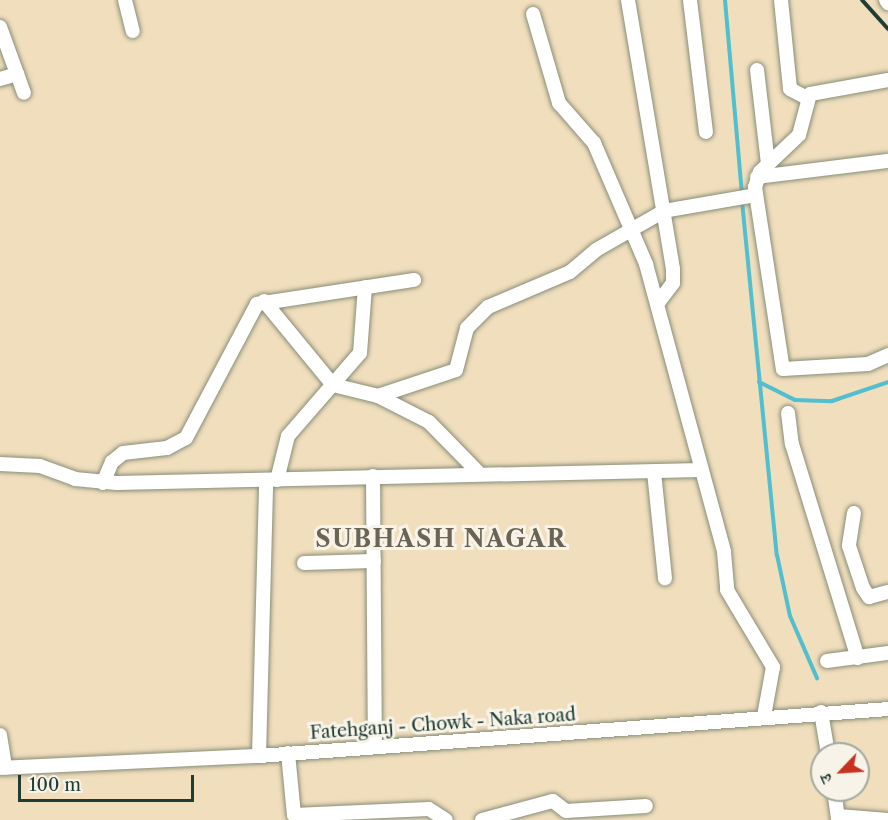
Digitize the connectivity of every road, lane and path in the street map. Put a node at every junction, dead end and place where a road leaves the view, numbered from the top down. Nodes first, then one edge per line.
1 (125, 0) edge
2 (628, 0) edge
3 (690, 0) edge
4 (781, 0) edge
5 (533, 14) dead end
6 (0, 27) edge
7 (133, 31) dead end
8 (757, 70) dead end
9 (17, 74) junction
10 (0, 79) edge
11 (888, 80) edge
12 (24, 93) dead end
13 (807, 98) junction
14 (706, 132) dead end
15 (888, 161) edge
16 (768, 165) junction
17 (757, 177) junction
18 (748, 196) junction
19 (664, 212) junction
20 (631, 230) junction
21 (414, 280) dead end
22 (365, 287) junction
23 (264, 301) junction
24 (658, 303) junction
25 (888, 355) edge
26 (333, 385) junction
27 (378, 396) junction
28 (788, 413) dead end
29 (0, 464) edge
30 (701, 470) junction
31 (477, 471) junction
32 (654, 472) junction
33 (373, 476) junction
34 (271, 481) junction
35 (103, 483) junction
36 (854, 513) dead end
37 (374, 561) junction
38 (304, 563) dead end
39 (665, 578) dead end
40 (888, 592) edge
41 (888, 653) edge
42 (858, 658) junction
43 (827, 661) dead end
44 (888, 709) edge
45 (821, 712) junction
46 (764, 716) junction
47 (0, 735) edge
48 (826, 742) edge
49 (375, 745) junction
50 (288, 753) junction
51 (259, 756) junction
52 (2, 768) edge
53 (836, 802) edge
54 (646, 806) dead end
55 (838, 818) edge
56 (446, 820) edge
57 (482, 820) edge
58 (888, 820) edge

1 - 7 street
2 - 19 street
3 - 14 street
4 - 13 street
5 - 20 street
6 - 9 street
8 - 16 street
9 - 10 street
9 - 12 street
11 - 13 street
13 - 16 street
15 - 17 street
16 - 17 street
17 - 18 street
18 - 19 street
18 - 25 street
19 - 20 street
19 - 24 street
20 - 24 street
20 - 27 street
21 - 22 street
22 - 23 street
22 - 26 street
23 - 26 street
23 - 35 street
24 - 30 street
26 - 27 street
26 - 34 street
27 - 31 street
28 - 42 street
29 - 35 street
30 - 32 street
30 - 46 street
31 - 32 street
31 - 33 street
32 - 39 street
33 - 34 street
33 - 37 street
34 - 35 street
34 - 51 street
36 - 40 street
37 - 38 street
37 - 49 street
41 - 42 street
42 - 43 street
44 - 45 street, Fatehganj - Chowk - Naka road
45 - 46 street, Fatehganj - Chowk - Naka road
45 - 48 street
46 - 49 street, Fatehganj - Chowk - Naka road
47 - 52 street
49 - 50 street, Fatehganj - Chowk - Naka road
50 - 51 street, Fatehganj - Chowk - Naka road
50 - 56 street
51 - 52 street, Fatehganj - Chowk - Naka road
53 - 55 street
54 - 57 street
55 - 58 street

